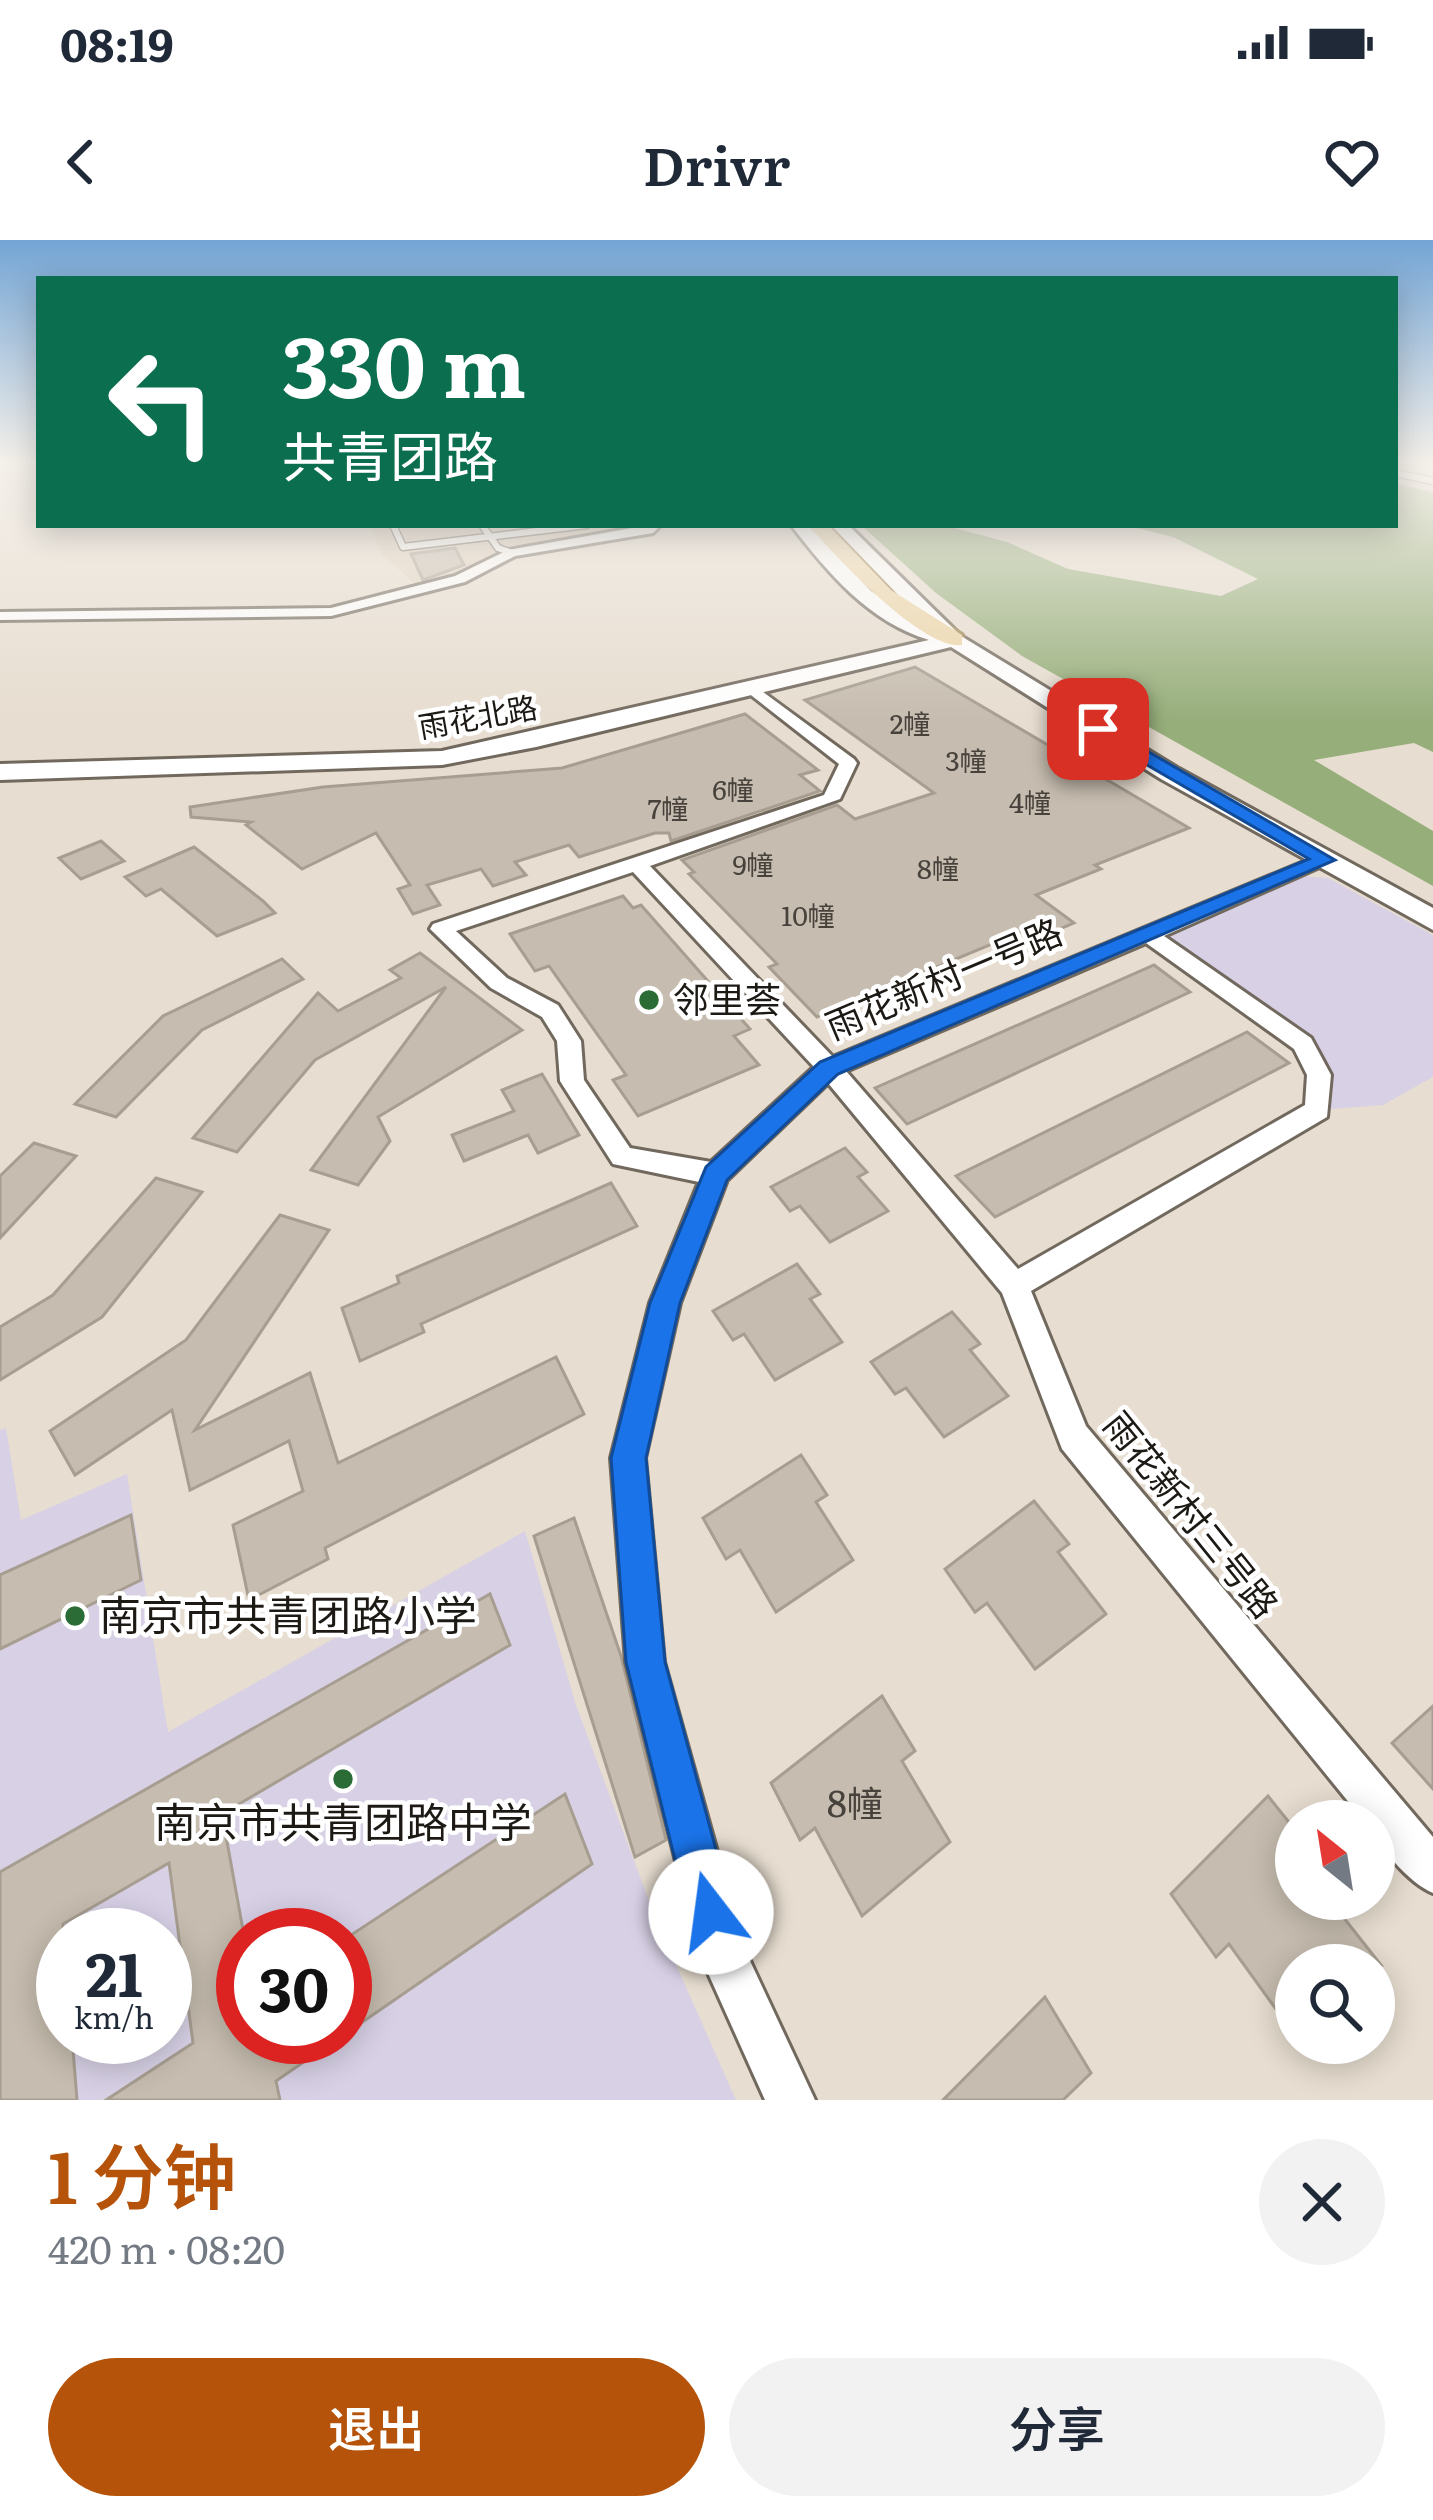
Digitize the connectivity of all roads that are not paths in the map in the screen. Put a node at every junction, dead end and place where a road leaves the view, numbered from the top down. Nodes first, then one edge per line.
1 (498, 548) edge
2 (547, 548) edge
3 (820, 548) edge
4 (840, 548) edge
5 (862, 548) edge
6 (512, 553) junction
7 (0, 616) edge
8 (954, 640) junction
9 (752, 688) junction
10 (0, 772) edge
11 (1325, 860) junction
12 (638, 865) junction
13 (1433, 921) edge
14 (1149, 934) junction
15 (829, 1068) junction
16 (716, 1174) junction
17 (1014, 1286) junction
18 (1433, 1871) edge
19 (790, 2100) edge

1 - 6 lane
2 - 6 street
3 - 8 street
4 - 8 main road
5 - 8 street
6 - 7 street
8 - 9 street, 雨花北路
8 - 11 street
9 - 10 street, 雨花北路
9 - 12 street
11 - 13 street
11 - 14 street, 雨花新村一号路
12 - 15 street, 雨花新村三号路
12 - 16 street
14 - 15 street, 雨花新村一号路
14 - 17 street
15 - 16 street, 雨花新村一号路
15 - 17 street, 雨花新村三号路
16 - 19 street, 雨花新村一号路
17 - 18 street, 雨花新村三号路

